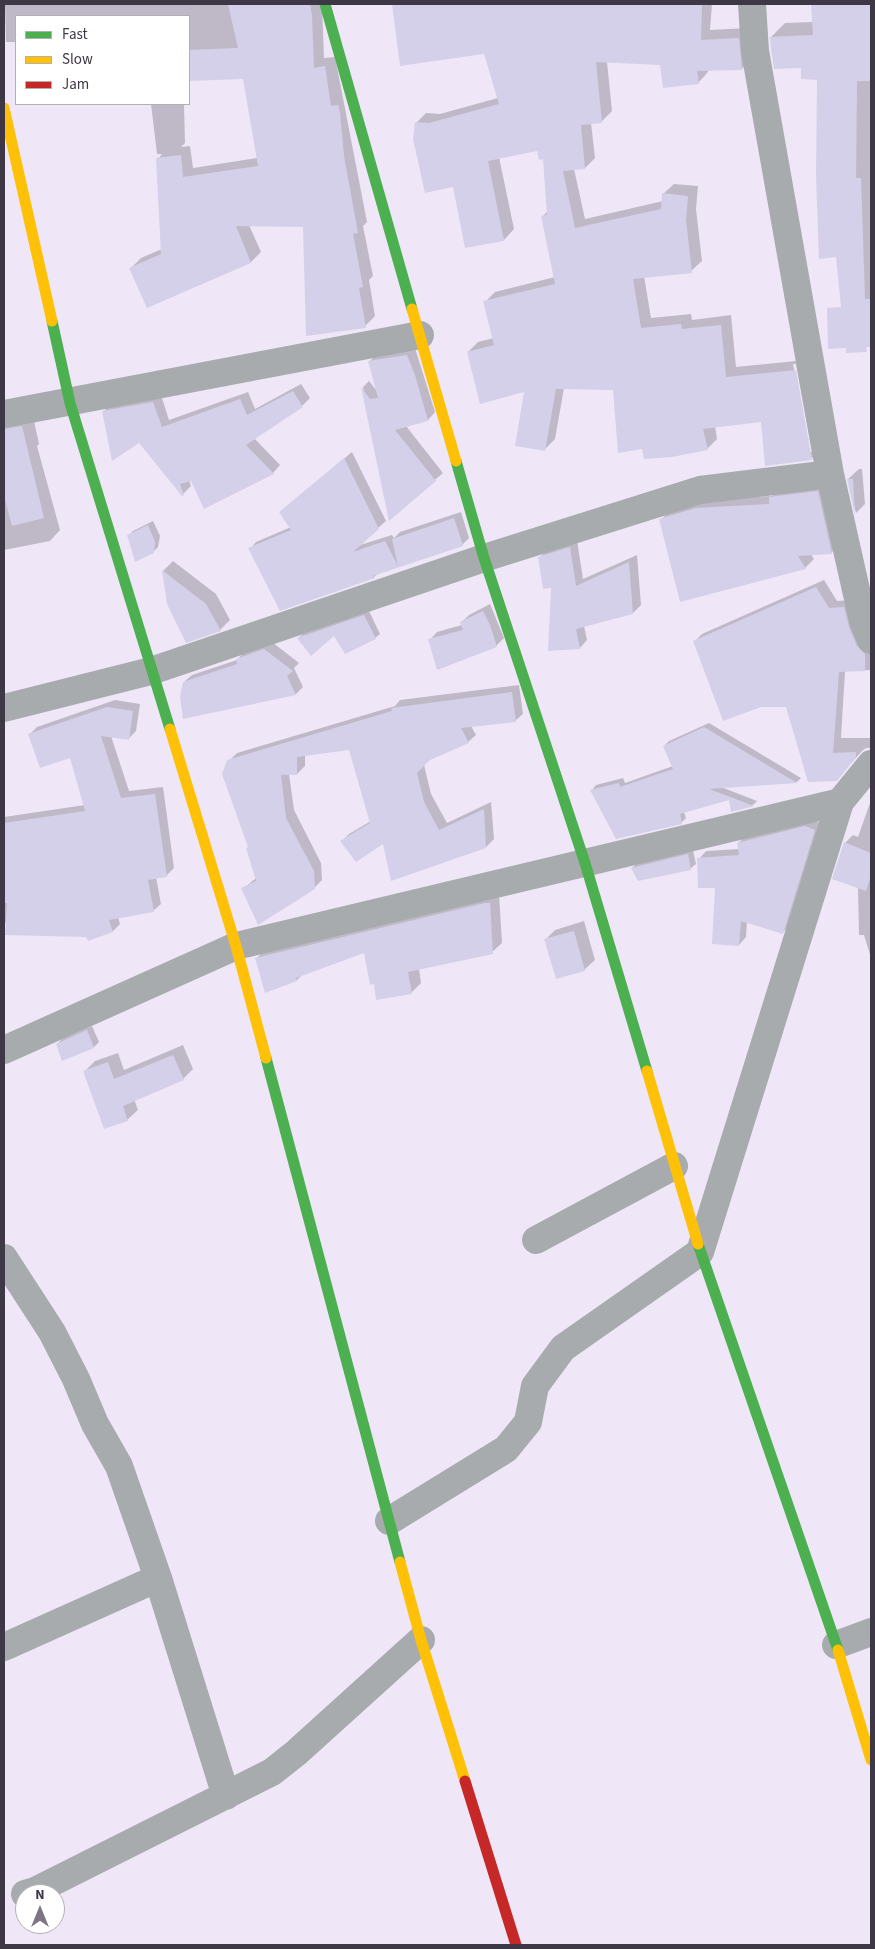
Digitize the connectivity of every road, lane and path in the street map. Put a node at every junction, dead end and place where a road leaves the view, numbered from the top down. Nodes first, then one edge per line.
1 (325, 4) edge
2 (752, 4) edge
3 (4, 108) edge
4 (420, 335) junction
5 (70, 402) junction
6 (4, 414) edge
7 (830, 474) junction
8 (484, 558) junction
9 (871, 640) edge
10 (152, 671) junction
11 (4, 708) edge
12 (871, 764) edge
13 (840, 802) junction
14 (585, 863) junction
15 (236, 946) junction
16 (4, 1050) edge
17 (674, 1166) junction
18 (536, 1240) dead end
19 (700, 1252) junction
20 (4, 1258) edge
21 (389, 1521) junction
22 (158, 1578) junction
23 (871, 1632) edge
24 (421, 1640) junction
25 (836, 1646) junction
26 (4, 1647) edge
27 (871, 1760) edge
28 (226, 1796) junction
29 (49, 1884) edge
30 (516, 1945) edge

1 - 4 street
2 - 7 street
3 - 5 street
4 - 5 street
4 - 8 street
5 - 6 street
5 - 10 street
7 - 8 street
7 - 9 street
8 - 10 street
8 - 14 street
10 - 11 street
10 - 15 street
12 - 13 street
13 - 14 street
13 - 19 street
14 - 15 street
14 - 17 street
15 - 16 street
15 - 21 street
17 - 18 street
17 - 19 street
19 - 21 street
19 - 25 street
20 - 22 street
21 - 24 street
22 - 26 street
22 - 28 street
23 - 25 street
24 - 28 street
24 - 30 street
25 - 27 street
28 - 29 street

